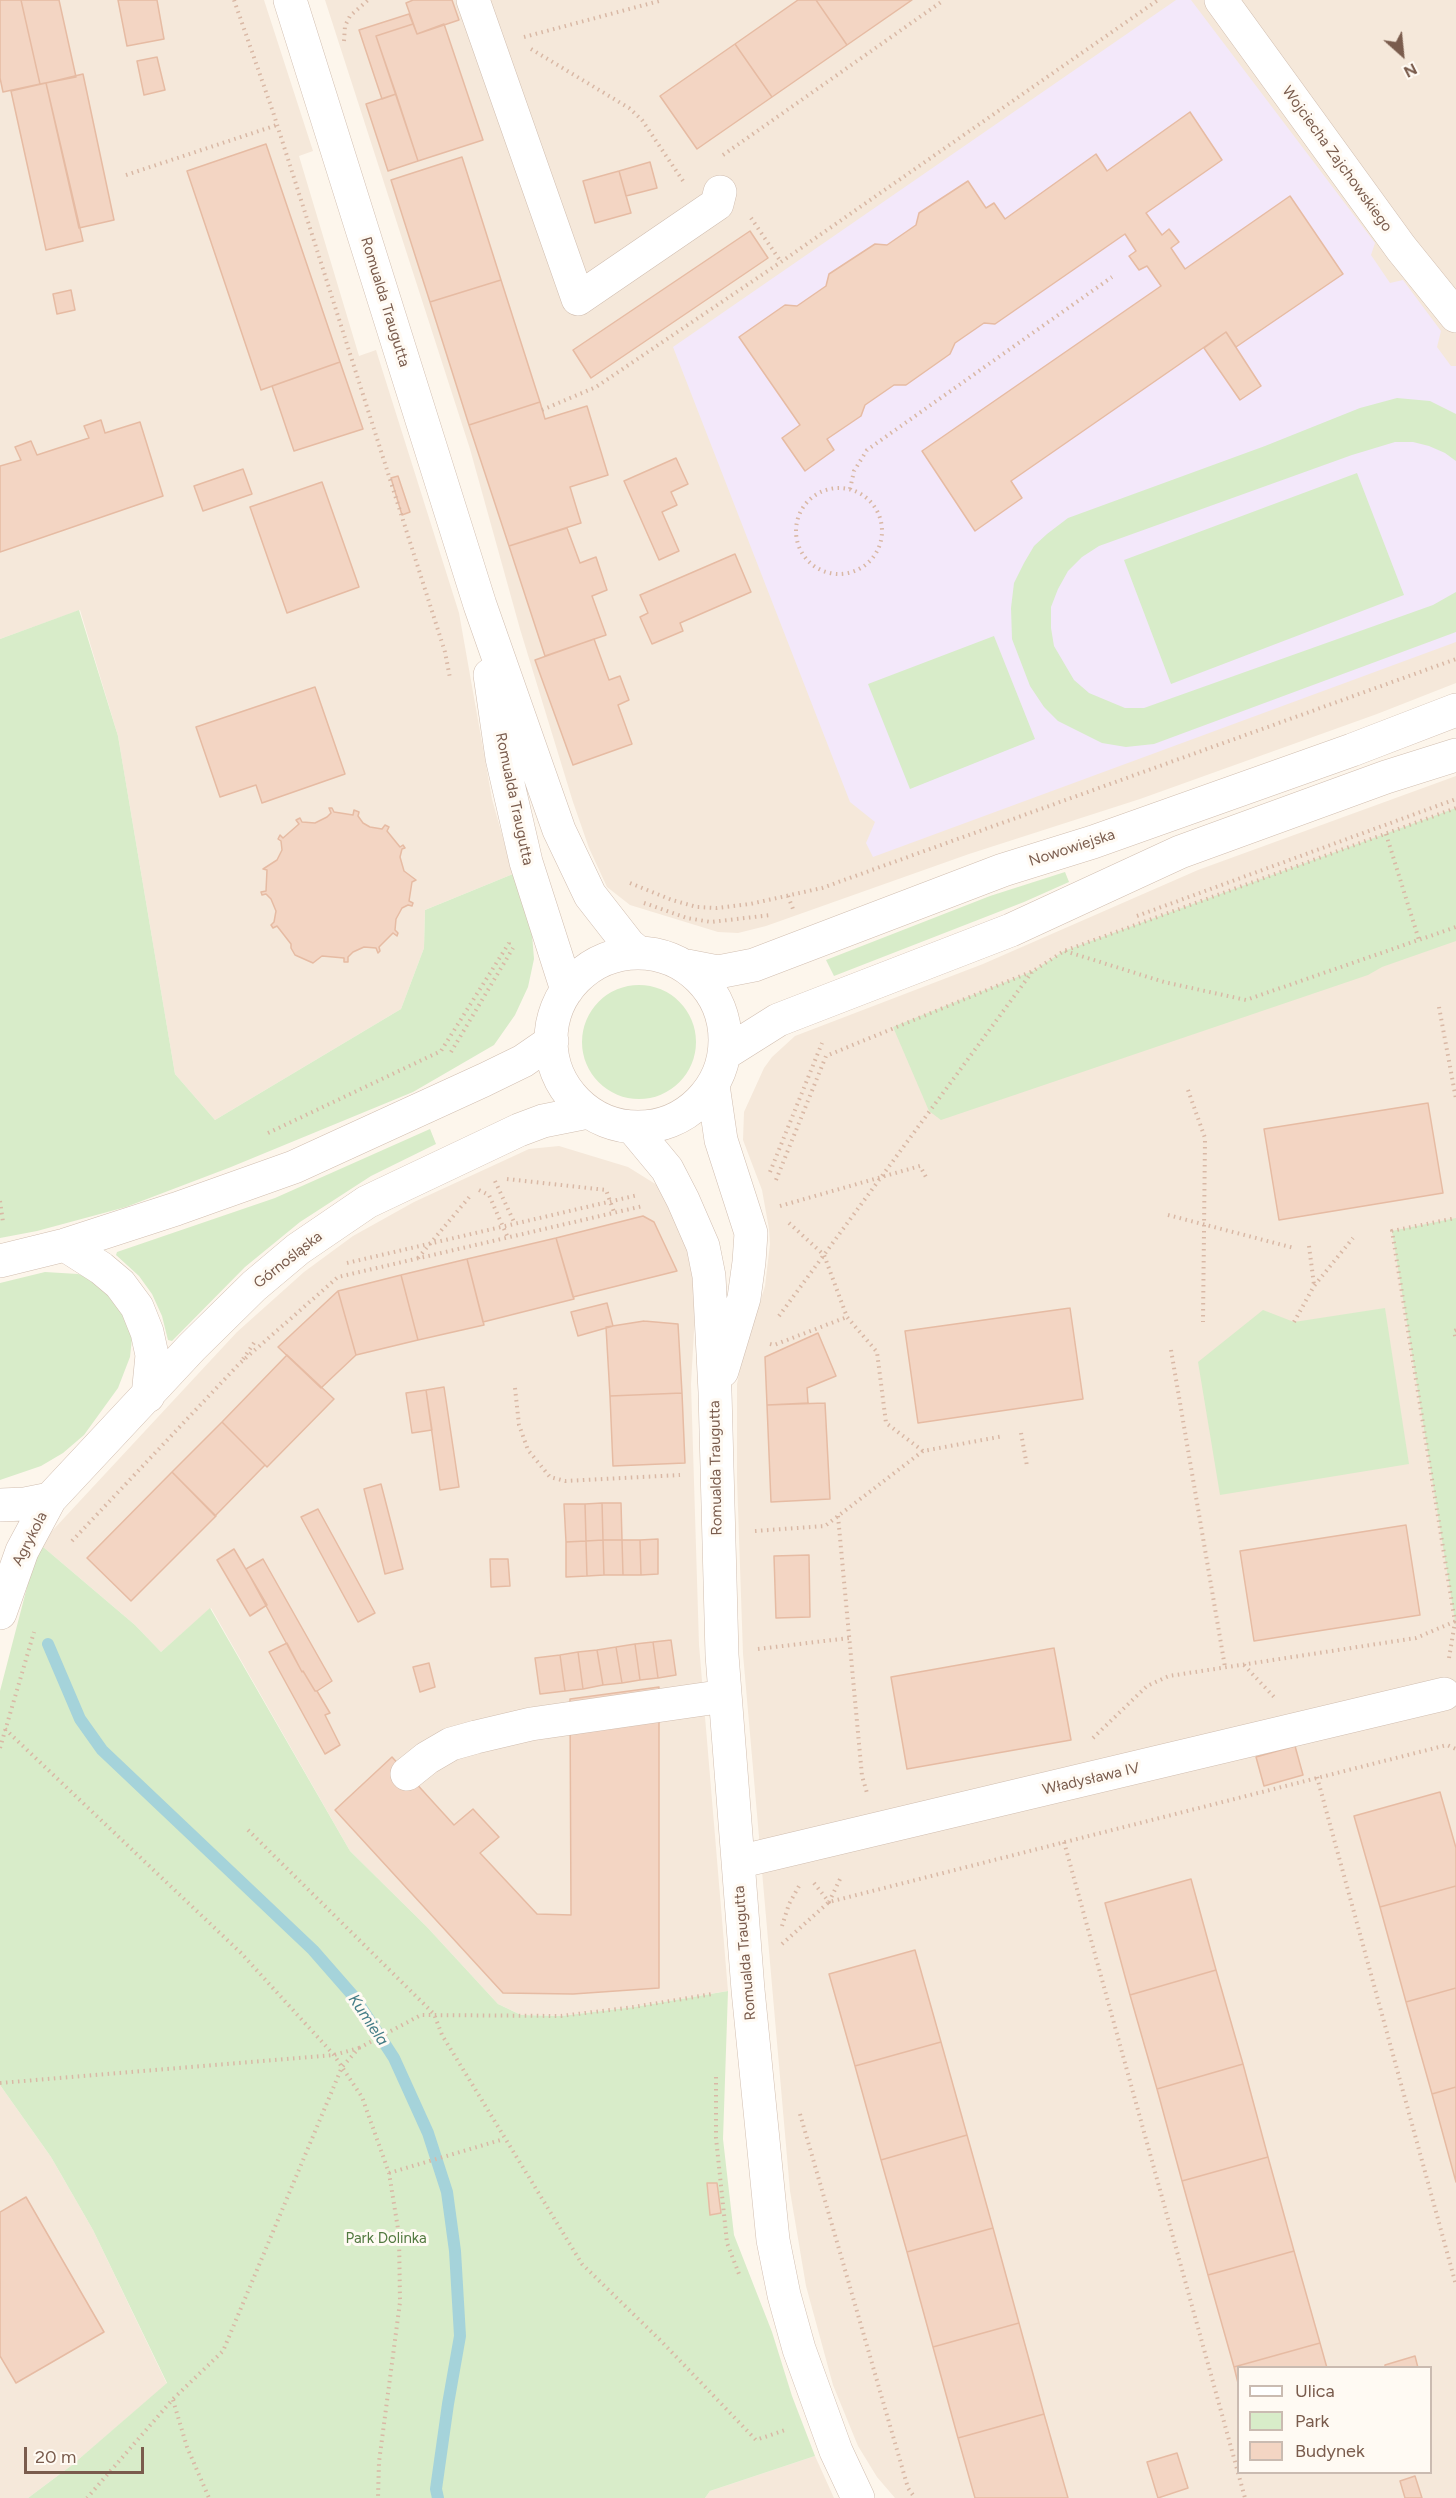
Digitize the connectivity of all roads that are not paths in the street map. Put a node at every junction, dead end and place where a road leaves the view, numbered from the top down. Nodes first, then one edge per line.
1 (290, 0) edge
2 (472, 0) edge
3 (1221, 0) edge
4 (707, 183) road end
5 (1456, 316) edge
6 (480, 605) junction
7 (1456, 710) edge
8 (1456, 755) edge
9 (639, 952) junction
10 (687, 966) junction
11 (567, 990) junction
12 (552, 1041) junction
13 (724, 1054) junction
14 (713, 1085) junction
15 (588, 1112) junction
16 (633, 1128) junction
17 (65, 1245) junction
18 (2, 1246) edge
19 (715, 1392) junction
20 (148, 1396) junction
21 (50, 1499) junction
22 (0, 1505) edge
23 (0, 1613) edge
24 (725, 1696) junction
25 (1434, 1697) road end
26 (407, 1774) dead end
27 (738, 1862) junction
28 (858, 2498) edge

1 - 6 street, Romualda Traugutta
2 - 4 street
3 - 5 street, Wojciecha Zajchowskiego
6 - 9 street, Romualda Traugutta
6 - 11 street, Romualda Traugutta
7 - 10 street, Nowowiejska
8 - 13 street
9 - 10 street
9 - 11 street
10 - 13 street
11 - 12 street
12 - 15 street
12 - 17 street
13 - 14 street
14 - 16 street
14 - 19 street, Romualda Traugutta
15 - 16 street
15 - 20 street, Górnośląska
16 - 19 street, Romualda Traugutta
17 - 18 street
17 - 20 street
19 - 24 street, Romualda Traugutta
20 - 21 street, Górnośląska
21 - 22 street
21 - 23 street, Agrykola
24 - 26 street
24 - 27 street, Romualda Traugutta
25 - 27 street, Władysława IV
27 - 28 street, Romualda Traugutta

